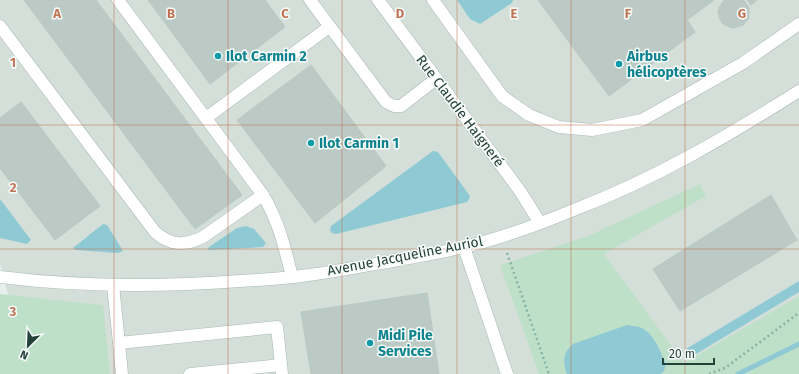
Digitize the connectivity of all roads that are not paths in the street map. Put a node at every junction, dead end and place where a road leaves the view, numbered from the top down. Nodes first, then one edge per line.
1 (118, 0) edge
2 (310, 0) edge
3 (378, 0) edge
4 (433, 0) edge
5 (799, 24) edge
6 (0, 26) edge
7 (329, 27) junction
8 (436, 79) junction
9 (799, 91) edge
10 (206, 118) junction
11 (263, 195) junction
12 (540, 223) junction
13 (464, 247) junction
14 (0, 277) edge
15 (292, 277) junction
16 (113, 285) junction
17 (119, 343) junction
18 (282, 369) edge
19 (122, 374) edge
20 (190, 374) edge
21 (507, 374) edge

1 - 10 street
2 - 7 street
3 - 8 street, Rue Claudie Haigneré
4 - 5 street
6 - 11 street
7 - 8 street
7 - 10 street
8 - 12 street, Rue Claudie Haigneré
9 - 12 street, Avenue Jacqueline Auriol
10 - 11 street
11 - 15 street
12 - 13 street, Avenue Jacqueline Auriol
13 - 15 street, Avenue Jacqueline Auriol
13 - 21 street
14 - 16 street, Avenue Jacqueline Auriol
15 - 16 street, Avenue Jacqueline Auriol
16 - 17 street
17 - 18 street
17 - 19 street
18 - 20 street

